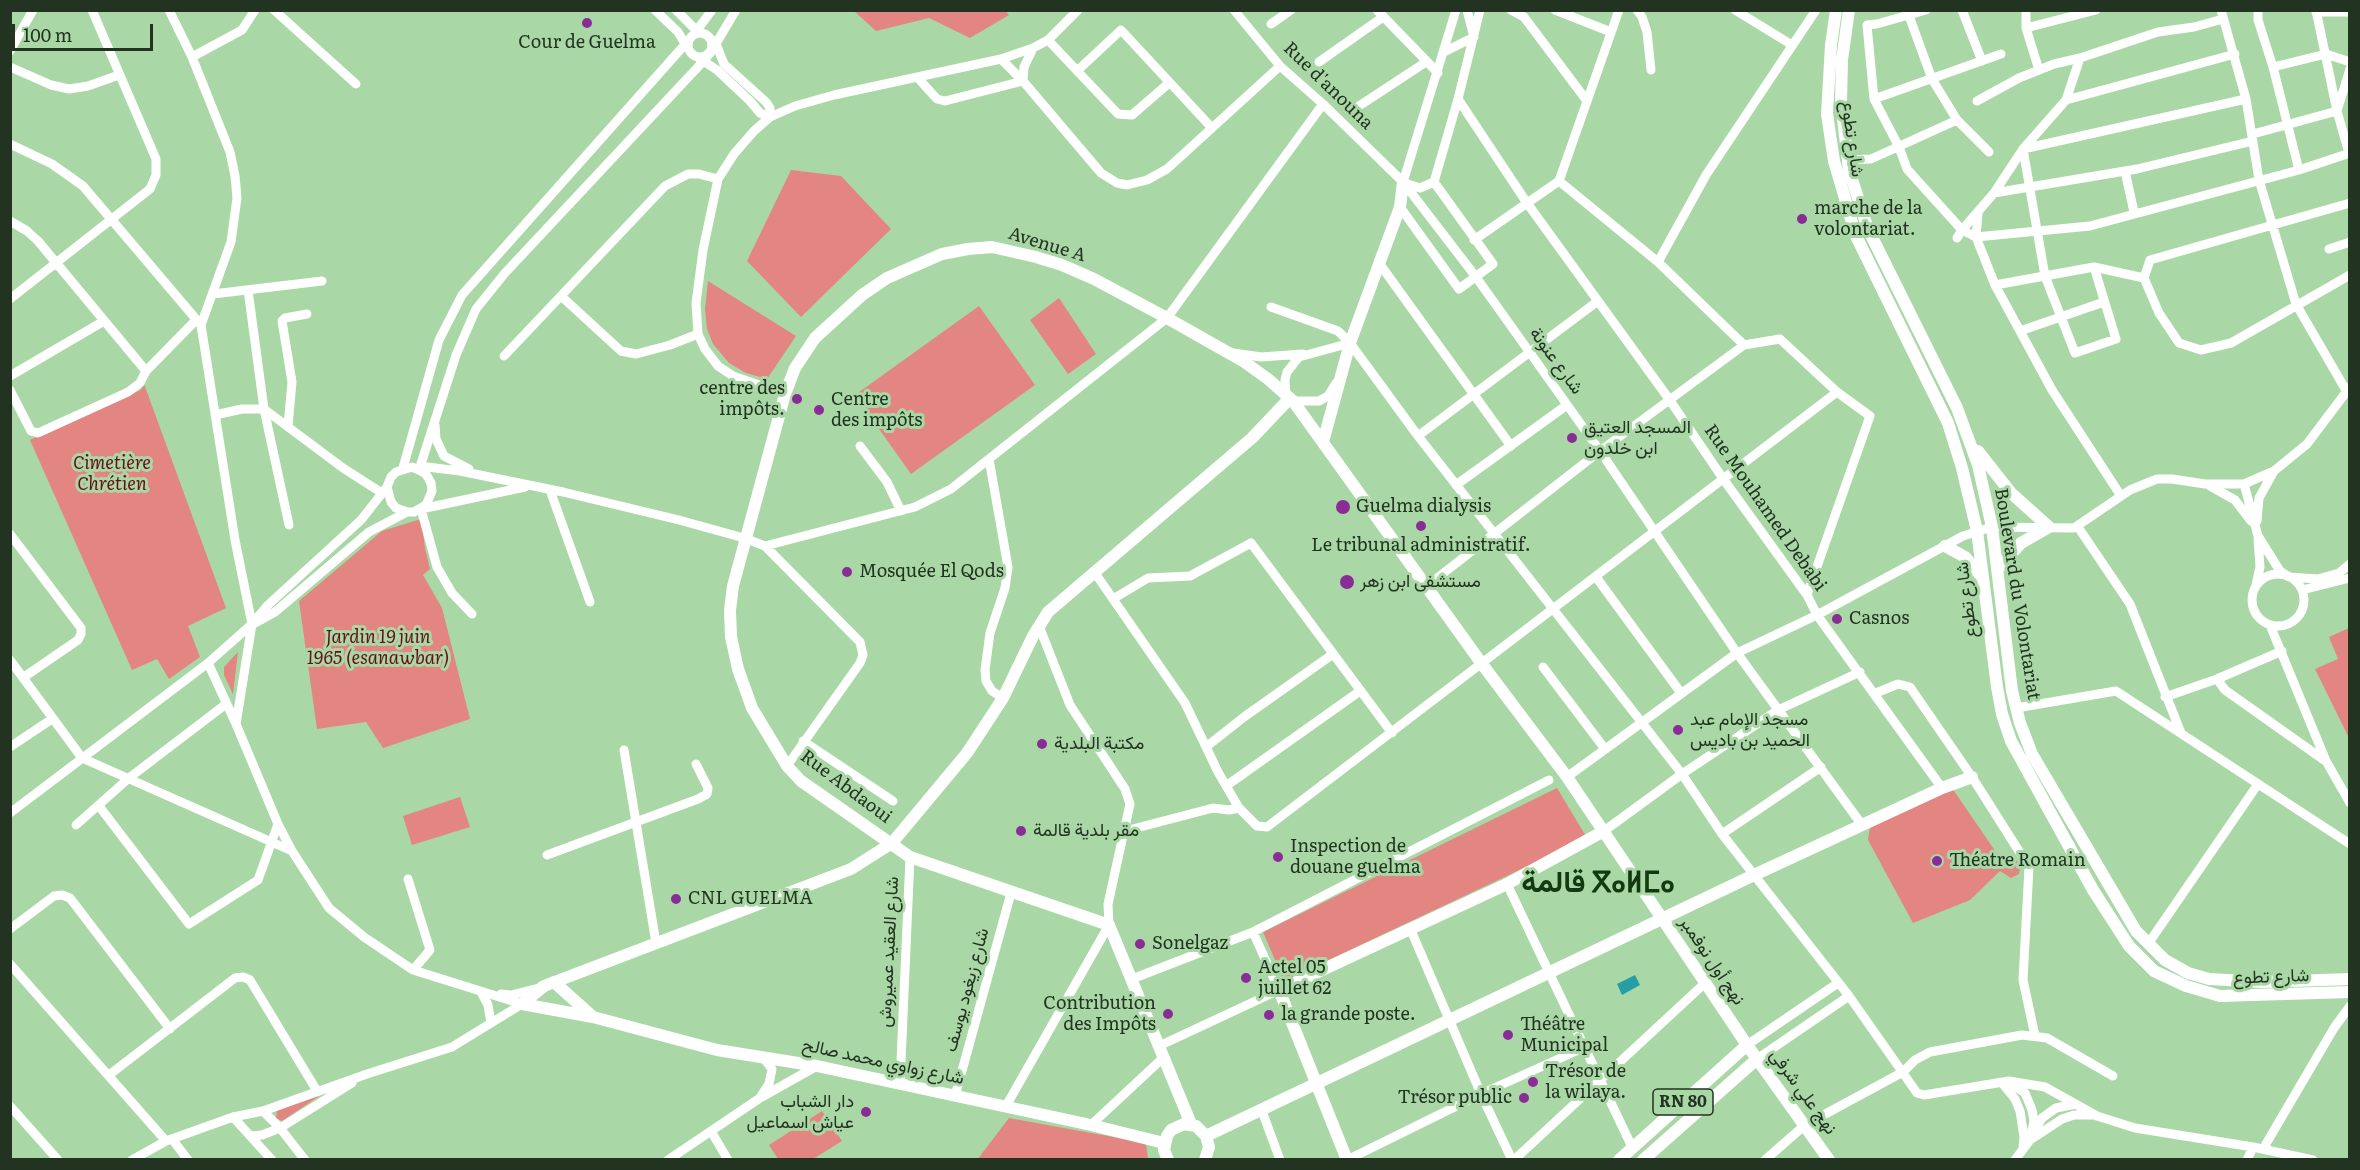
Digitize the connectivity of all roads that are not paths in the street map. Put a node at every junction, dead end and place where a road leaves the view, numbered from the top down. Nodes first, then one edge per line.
1 (92, 10) edge
2 (169, 10) edge
3 (255, 10) edge
4 (274, 10) edge
5 (655, 10) edge
6 (676, 10) edge
7 (712, 10) edge
8 (736, 10) edge
9 (1078, 10) edge
10 (1234, 10) edge
11 (1290, 10) edge
12 (1456, 10) edge
13 (1467, 10) edge
14 (1480, 10) edge
15 (1511, 10) edge
16 (1555, 10) edge
17 (1585, 10) edge
18 (1619, 10) edge
19 (1637, 10) edge
20 (1735, 10) edge
21 (1816, 10) edge
22 (1836, 10) edge
23 (1849, 10) edge
24 (1926, 10) edge
25 (1962, 10) edge
26 (2026, 10) edge
27 (2096, 10) edge
28 (2258, 10) edge
29 (31, 11) edge
30 (2316, 11) edge
31 (2349, 12) edge
32 (1909, 13) edge
33 (1380, 14) edge
34 (2222, 15) edge
35 (1581, 21) junction
36 (1271, 24) dead end
37 (2026, 28) junction
38 (1611, 32) junction
39 (1474, 37) junction
40 (1048, 40) junction
41 (700, 44) junction
42 (1792, 45) junction
43 (1033, 48) junction
44 (10, 51) edge
45 (1444, 52) junction
46 (2001, 54) dead end
47 (2235, 54) junction
48 (2326, 54) junction
49 (192, 57) junction
50 (2080, 58) junction
51 (1001, 59) junction
52 (1982, 61) junction
53 (1319, 62) dead end
54 (1426, 62) junction
55 (2349, 62) edge
56 (1280, 66) junction
57 (10, 67) edge
58 (2273, 67) junction
59 (2349, 69) edge
60 (1651, 70) dead end
61 (2038, 70) junction
62 (1077, 71) junction
63 (1438, 73) junction
64 (119, 75) junction
65 (917, 77) junction
66 (1932, 79) junction
67 (1023, 81) junction
68 (1169, 83) junction
69 (356, 84) dead end
70 (1458, 99) junction
71 (1874, 99) junction
72 (2246, 99) junction
73 (2066, 100) junction
74 (1587, 101) junction
75 (1977, 101) dead end
76 (766, 102) junction
77 (1323, 104) junction
78 (795, 105) junction
79 (1359, 106) dead end
80 (757, 110) junction
81 (2337, 111) junction
82 (770, 117) junction
83 (1957, 120) junction
84 (2287, 125) junction
85 (1212, 128) junction
86 (754, 131) junction
87 (2253, 138) junction
88 (10, 144) edge
89 (1899, 147) junction
90 (2024, 149) junction
91 (1989, 152) dead end
92 (2349, 153) edge
93 (1847, 160) junction
94 (2299, 170) junction
95 (2125, 171) junction
96 (718, 179) junction
97 (2259, 180) junction
98 (1559, 181) junction
99 (1403, 182) junction
100 (1434, 182) junction
101 (2031, 187) junction
102 (1994, 193) junction
103 (1527, 203) junction
104 (2349, 203) edge
105 (1400, 207) junction
106 (2134, 212) junction
107 (1978, 213) junction
108 (112, 220) junction
109 (10, 221) edge
110 (2271, 226) junction
111 (2036, 231) junction
112 (1960, 234) junction
113 (1976, 237) junction
114 (1474, 240) junction
115 (2349, 242) edge
116 (2329, 249) dead end
117 (1658, 262) junction
118 (1379, 263) junction
119 (56, 264) junction
120 (2094, 267) junction
121 (2349, 275) edge
122 (2045, 276) junction
123 (1476, 277) junction
124 (2144, 278) junction
125 (322, 281) dead end
126 (1995, 285) junction
127 (248, 290) junction
128 (213, 294) junction
129 (561, 296) junction
130 (10, 299) edge
131 (1598, 300) junction
132 (2104, 302) junction
133 (2296, 304) junction
134 (1271, 307) dead end
135 (307, 315) dead end
136 (2061, 316) junction
137 (1167, 318) junction
138 (104, 321) junction
139 (199, 323) junction
140 (2020, 331) junction
141 (698, 334) junction
142 (1350, 343) junction
143 (1744, 345) junction
144 (1529, 352) junction
145 (1227, 353) junction
146 (1305, 354) junction
147 (504, 356) dead end
148 (146, 371) junction
149 (10, 376) edge
150 (1339, 378) junction
151 (2348, 389) edge
152 (10, 390) edge
153 (1837, 392) junction
154 (784, 394) junction
155 (1473, 395) junction
156 (1290, 398) junction
157 (1670, 399) junction
158 (1567, 405) junction
159 (264, 409) junction
160 (214, 415) junction
161 (435, 419) junction
162 (288, 426) junction
163 (1418, 436) junction
164 (1969, 438) junction
165 (1323, 442) junction
166 (860, 446) dead end
167 (1510, 446) junction
168 (1600, 451) junction
169 (988, 459) junction
170 (403, 468) junction
171 (419, 470) junction
172 (2274, 471) junction
173 (491, 478) junction
174 (1724, 480) junction
175 (2205, 484) junction
176 (2244, 484) junction
177 (1456, 485) junction
178 (531, 486) junction
179 (550, 489) junction
180 (385, 490) junction
181 (2121, 496) junction
182 (422, 509) junction
183 (901, 511) junction
184 (406, 512) junction
185 (290, 525) dead end
186 (1992, 527) junction
187 (2049, 527) junction
188 (2078, 527) junction
189 (1656, 531) junction
190 (1977, 531) junction
191 (1494, 533) junction
192 (10, 534) edge
193 (2258, 536) junction
194 (744, 538) junction
195 (765, 546) junction
196 (1945, 546) junction
197 (2349, 564) edge
198 (1997, 570) junction
199 (1095, 573) junction
200 (1596, 577) junction
201 (2289, 577) junction
202 (2349, 578) edge
203 (1984, 582) junction
204 (1427, 586) junction
205 (2256, 588) junction
206 (2302, 590) junction
207 (1808, 595) junction
208 (1113, 599) junction
209 (590, 602) dead end
210 (1553, 610) junction
211 (472, 614) dead end
212 (1817, 615) junction
213 (252, 624) junction
214 (2270, 625) junction
215 (1039, 626) junction
216 (2005, 636) junction
217 (1990, 639) junction
218 (2282, 651) junction
219 (1737, 653) junction
220 (1334, 654) junction
221 (10, 660) edge
222 (208, 663) junction
223 (1482, 664) junction
224 (1543, 667) dead end
225 (1860, 672) junction
226 (24, 677) junction
227 (2217, 679) junction
228 (1360, 691) junction
229 (1681, 693) junction
230 (1876, 693) junction
231 (2165, 696) junction
232 (1003, 698) junction
233 (226, 704) junction
234 (2016, 708) junction
235 (1778, 710) junction
236 (52, 719) junction
237 (1640, 723) junction
238 (236, 724) junction
239 (1392, 733) junction
240 (2181, 733) junction
241 (803, 741) junction
242 (10, 747) edge
243 (1206, 747) junction
244 (1605, 749) junction
245 (624, 750) dead end
246 (82, 758) junction
247 (2325, 761) junction
248 (696, 764) dead end
249 (787, 766) junction
250 (1821, 767) junction
251 (1682, 774) junction
252 (1567, 777) junction
253 (1972, 777) junction
254 (129, 778) junction
255 (1549, 780) dead end
256 (2258, 784) junction
257 (1226, 786) junction
258 (1942, 788) junction
259 (894, 801) dead end
260 (2349, 803) edge
261 (99, 806) junction
262 (1239, 808) junction
263 (10, 813) edge
264 (636, 822) junction
265 (278, 824) junction
266 (76, 825) dead end
267 (1862, 825) junction
268 (1125, 831) junction
269 (1604, 831) junction
270 (1722, 834) junction
271 (273, 843) junction
272 (892, 843) junction
273 (2349, 844) edge
274 (292, 851) junction
275 (547, 855) dead end
276 (910, 857) junction
277 (1754, 874) junction
278 (408, 879) dead end
279 (1507, 884) junction
280 (1011, 893) junction
281 (1662, 918) junction
282 (1109, 925) junction
283 (1410, 928) junction
284 (10, 929) edge
285 (1253, 932) junction
286 (656, 943) junction
287 (2148, 944) junction
288 (10, 964) edge
289 (413, 970) junction
290 (1550, 972) junction
291 (581, 974) junction
292 (1132, 979) junction
293 (2349, 979) edge
294 (554, 982) junction
295 (1705, 982) junction
296 (2262, 982) joint
297 (1838, 983) junction
298 (539, 988) junction
299 (1279, 990) junction
300 (481, 992) junction
301 (2349, 992) edge
302 (570, 994) junction
303 (1849, 996) junction
304 (522, 1004) junction
305 (2349, 1006) edge
306 (557, 1012) junction
307 (593, 1017) junction
308 (1451, 1020) junction
309 (490, 1023) junction
310 (170, 1029) junction
311 (2036, 1036) junction
312 (1748, 1045) junction
313 (1585, 1047) junction
314 (1162, 1051) junction
315 (762, 1056) junction
316 (1757, 1059) junction
317 (817, 1066) junction
318 (1903, 1072) junction
319 (367, 1074) junction
320 (109, 1075) junction
321 (2113, 1076) dead end
322 (1601, 1079) junction
323 (2005, 1082) junction
324 (900, 1084) junction
325 (1316, 1085) junction
326 (317, 1091) junction
327 (1481, 1094) junction
328 (955, 1096) junction
329 (760, 1098) junction
330 (2076, 1104) junction
331 (10, 1106) edge
332 (1006, 1107) junction
333 (1262, 1110) junction
334 (263, 1111) junction
335 (2097, 1116) junction
336 (233, 1117) junction
337 (1191, 1124) junction
338 (1091, 1125) junction
339 (1804, 1125) junction
340 (280, 1128) junction
341 (711, 1131) junction
342 (250, 1136) junction
343 (1206, 1136) junction
344 (169, 1140) junction
345 (2030, 1140) junction
346 (1164, 1143) junction
347 (1632, 1147) junction
348 (2023, 1148) junction
349 (2258, 1148) junction
350 (1165, 1158) edge
351 (1647, 1158) edge
352 (58, 1160) edge
353 (132, 1160) edge
354 (188, 1160) edge
355 (272, 1160) edge
356 (304, 1160) edge
357 (668, 1160) edge
358 (728, 1160) edge
359 (1205, 1160) edge
360 (1280, 1160) edge
361 (1347, 1160) edge
362 (1513, 1160) edge
363 (1619, 1160) edge
364 (1765, 1160) edge
365 (1829, 1160) edge
366 (2015, 1160) edge
367 (2247, 1160) edge
368 (2313, 1160) edge

1 - 64 street
2 - 49 street
3 - 49 street
4 - 69 street
5 - 41 street
6 - 41 street
7 - 41 street
8 - 41 street
9 - 40 street
10 - 56 street, Rue d'anouna
11 - 36 street
12 - 45 street
13 - 39 street
14 - 39 street
15 - 74 street
16 - 35 street
17 - 35 street
18 - 38 street
19 - 60 street
20 - 42 street
21 - 42 street
22 - 190 main road, شارع تطوع
23 - 93 main road, Boulevard du Volontariat
24 - 32 street
25 - 52 street
26 - 37 street
27 - 37 street
28 - 58 street
29 - 44 street
30 - 31 street
30 - 48 street
32 - 66 street
32 - 71 street
33 - 53 street
33 - 54 street
34 - 47 street
34 - 50 street
35 - 38 street
37 - 61 street
38 - 74 street
39 - 45 street
39 - 70 street
40 - 43 street
40 - 62 street
41 - 76 street
41 - 80 street
41 - 161 street
41 - 170 street
42 - 117 street
43 - 51 street
43 - 67 street
45 - 63 street
46 - 52 street
47 - 72 street
47 - 73 street
48 - 55 street
48 - 58 street
48 - 81 street
49 - 128 street
50 - 61 street
50 - 73 street
51 - 65 street
51 - 67 street
52 - 66 street
54 - 63 street
54 - 79 street
56 - 77 street, Rue d'anouna
56 - 85 street
57 - 64 street
58 - 84 street
59 - 81 street
61 - 75 street
62 - 68 street
62 - 68 street
63 - 99 street
64 - 108 street
65 - 67 street
65 - 78 street
66 - 71 street
66 - 83 street
67 - 85 street
68 - 85 street
70 - 100 street
70 - 103 street, Rue Mouhamed Debabi
71 - 89 street
72 - 87 street
72 - 90 street
73 - 90 street
74 - 98 street
76 - 78 street
76 - 82 street
77 - 99 street, Rue d'anouna
77 - 137 street
78 - 82 street
80 - 82 street
80 - 86 street
81 - 84 street
81 - 92 street
82 - 86 street
83 - 89 street
83 - 91 street
84 - 87 street
84 - 94 street
86 - 96 street
87 - 95 street
87 - 97 street
88 - 108 street
89 - 93 street
89 - 112 street
90 - 101 street
90 - 102 street
92 - 94 street
93 - 164 main road, Boulevard du Volontariat
94 - 97 street
95 - 101 street
95 - 106 street
96 - 129 street
96 - 141 street
97 - 106 street
97 - 110 street
98 - 103 street
98 - 117 street
99 - 100 street
99 - 105 main road
99 - 123 street, شارع عنونة
100 - 114 street
101 - 102 street
101 - 111 street
102 - 107 street
103 - 114 street
103 - 131 street, Rue Mouhamed Debabi
104 - 110 street
105 - 118 main road
105 - 123 street
106 - 111 street
107 - 112 street
107 - 113 street
108 - 119 street
108 - 139 street
109 - 119 street
110 - 124 street
110 - 133 street
111 - 113 street
111 - 122 street
112 - 113 street
113 - 126 street
114 - 123 street
115 - 116 street
117 - 143 street
118 - 142 main road
118 - 155 street
119 - 130 street
119 - 138 street
120 - 122 street
120 - 124 street
120 - 132 street
121 - 133 street
122 - 126 street
122 - 136 street
123 - 144 street, شارع عنونة
124 - 133 street
125 - 127 street
126 - 140 street
127 - 128 street
127 - 159 street
128 - 139 street
129 - 141 street
129 - 147 street
131 - 144 street
131 - 157 street, Rue Mouhamed Debabi
132 - 136 street
132 - 136 street
133 - 151 street
134 - 142 street
135 - 162 street
136 - 140 street
137 - 145 main road, Avenue A
137 - 154 main road, Avenue A
137 - 169 street
138 - 148 street
138 - 149 street
139 - 148 street
139 - 160 street
140 - 181 street
141 - 154 street
142 - 146 street
142 - 150 main road
142 - 163 street
143 - 153 street
143 - 157 street
144 - 155 street
144 - 158 street, شارع عنونة
145 - 146 street
145 - 156 main road, Avenue A
146 - 156 street
148 - 152 street
150 - 156 street
150 - 165 main road
151 - 172 street
153 - 174 street
153 - 207 street
154 - 194 main road, Avenue A
155 - 163 street
155 - 167 street
156 - 165 main road, Avenue A
156 - 199 main road
157 - 168 street
157 - 174 street, Rue Mouhamed Debabi
158 - 167 street
158 - 168 street, شارع عنونة
159 - 160 street
159 - 162 street
159 - 185 street
160 - 213 street
161 - 171 street
161 - 173 street
162 - 180 street
163 - 177 street
164 - 186 main road, Boulevard du Volontariat
164 - 187 main road
165 - 204 main road, Avenue A
166 - 183 street
167 - 177 street
168 - 189 street, شارع عنونة
168 - 191 street
169 - 183 street
169 - 232 street
170 - 171 street
170 - 180 street
171 - 173 street
171 - 182 street
172 - 176 street
172 - 193 street
173 - 178 street
174 - 189 street
174 - 207 street, Rue Mouhamed Debabi
175 - 176 street
175 - 181 street
175 - 193 street
176 - 193 street
177 - 191 street
178 - 179 street
178 - 182 street
179 - 194 street
179 - 209 street
180 - 184 street
180 - 213 street
181 - 188 street
182 - 184 street
182 - 211 street
183 - 195 street
184 - 213 street
186 - 187 street
186 - 190 street
186 - 198 main road, Boulevard du Volontariat
187 - 188 street
187 - 198 main road
188 - 231 street
189 - 200 street
189 - 219 street, شارع عنونة
190 - 196 street
190 - 203 main road, شارع تطوع
191 - 204 street
191 - 210 street
192 - 226 street
193 - 201 street
193 - 205 street
194 - 195 street
194 - 249 main road, Rue Abdaoui
195 - 241 street
196 - 203 main road
196 - 212 street
197 - 201 street
198 - 216 main road, Boulevard du Volontariat
199 - 208 street
199 - 215 main road
200 - 210 street
200 - 229 street
201 - 205 street
201 - 206 street
202 - 206 street
203 - 217 main road, شارع تطوع
204 - 223 main road, نهج أول نوفمبر
205 - 214 street
206 - 214 street
207 - 212 street, Rue Mouhamed Debabi
208 - 220 street
208 - 243 street
210 - 223 street
210 - 237 street
212 - 219 street
212 - 225 street, Rue Mouhamed Debabi
213 - 222 street
213 - 238 street
214 - 218 street
215 - 232 main road
215 - 268 street
216 - 217 main road
216 - 234 main road, Boulevard du Volontariat
217 - 301 main road, شارع تطوع
218 - 227 street
218 - 247 street
219 - 229 street
219 - 235 street, شارع عنونة
220 - 228 street
220 - 243 street
221 - 226 street
222 - 233 street
222 - 246 street
223 - 239 street
223 - 252 main road, نهج أول نوفمبر
224 - 244 street
225 - 230 street, Rue Mouhamed Debabi
225 - 235 street
226 - 236 street
227 - 231 street
227 - 247 street
228 - 239 street
228 - 257 street
229 - 237 street
230 - 253 street
230 - 258 street, Rue Mouhamed Debabi
231 - 240 street
232 - 272 main road
233 - 238 street
233 - 254 street
234 - 240 street
234 - 287 main road, Boulevard du Volontariat
235 - 250 street, شارع عنونة
235 - 251 street
236 - 242 street
236 - 246 street
237 - 244 street
237 - 251 street
238 - 265 street
239 - 262 street
240 - 256 street
241 - 249 street
241 - 259 street
243 - 257 street
244 - 252 street
245 - 264 street
246 - 254 street
246 - 263 street
247 - 260 street
248 - 264 street
249 - 272 main road, Rue Abdaoui
250 - 267 street, شارع عنونة
250 - 270 street
251 - 269 street
251 - 270 street
252 - 269 main road, نهج أول نوفمبر
253 - 258 main road
253 - 311 street
254 - 261 street
254 - 271 street
255 - 285 street
256 - 273 street
256 - 287 street
257 - 262 street
258 - 267 main road
261 - 266 street
261 - 271 street
262 - 268 street
264 - 275 street
264 - 286 street
265 - 271 street
265 - 274 street
267 - 277 main road
268 - 282 street
269 - 279 main road
269 - 281 main road, نهج أول نوفمبر
270 - 277 street
271 - 274 street
272 - 276 main road, Rue Abdaoui
272 - 286 main road
274 - 289 street
276 - 280 main road, Rue Abdaoui
276 - 324 street, شارع العقيد عميروش
277 - 281 main road
277 - 297 street
278 - 289 street
279 - 283 main road
279 - 290 street
280 - 282 main road, Rue Abdaoui
280 - 328 street, شارع زيغود يوسف
281 - 290 main road
281 - 295 main road, نهج أول نوفمبر
282 - 292 main road
282 - 332 street
283 - 299 main road
283 - 308 street
284 - 310 street
285 - 292 street
285 - 299 street
286 - 291 main road
287 - 296 main road, Boulevard du Volontariat
288 - 320 street
289 - 300 street
290 - 308 main road
290 - 313 street
291 - 294 main road
291 - 302 main road
292 - 314 main road
293 - 296 main road, شارع تطوع
294 - 298 main road
294 - 302 main road
295 - 312 main road, نهج أول نوفمبر
295 - 322 street
297 - 303 street
297 - 312 street
298 - 300 street
298 - 304 main road
299 - 314 street
299 - 325 main road
300 - 304 street
300 - 309 street
302 - 306 main road
302 - 307 main road
303 - 316 street
303 - 318 street
304 - 306 main road, شارع زواوي محمد صالح
304 - 309 street
305 - 349 street
306 - 307 main road, شارع زواوي محمد صالح
307 - 315 main road, شارع زواوي محمد صالح
308 - 325 main road
308 - 327 street
309 - 319 street
310 - 320 street
310 - 326 street
311 - 318 street
311 - 321 street
312 - 316 main road, نهج علي شرفي
312 - 347 main road, RN 80
313 - 322 street
313 - 327 street
314 - 337 main road
314 - 338 street
315 - 317 main road, شارع زواوي محمد صالح
315 - 329 street
316 - 339 main road, نهج علي شرفي
316 - 351 main road, RN 80
317 - 324 main road, شارع زواوي محمد صالح
317 - 329 street
318 - 323 street
318 - 339 street
319 - 326 street
319 - 340 street
320 - 344 street
322 - 347 street
322 - 362 street
323 - 330 street
323 - 345 street
323 - 348 street
324 - 328 main road, شارع زواوي محمد صالح
325 - 333 main road
325 - 361 main road
326 - 334 street
327 - 361 street
327 - 362 street
328 - 332 main road, شارع زواوي محمد صالح
329 - 341 street
330 - 335 street
330 - 345 street
331 - 352 street
332 - 338 main road, شارع زواوي محمد صالح
333 - 343 main road
333 - 360 street
334 - 336 street
334 - 340 street
335 - 345 street
335 - 349 street
336 - 342 street
336 - 344 street
337 - 343 main road
337 - 346 main road
338 - 346 main road, شارع زواوي محمد صالح
339 - 364 street
339 - 365 main road, نهج علي شرفي
340 - 342 street
340 - 356 street
341 - 357 street
341 - 358 street
342 - 355 street
343 - 359 main road
344 - 353 street
344 - 354 street
345 - 348 street
346 - 350 main road
347 - 363 main road, RN 80
348 - 366 street
349 - 367 street
349 - 368 street

